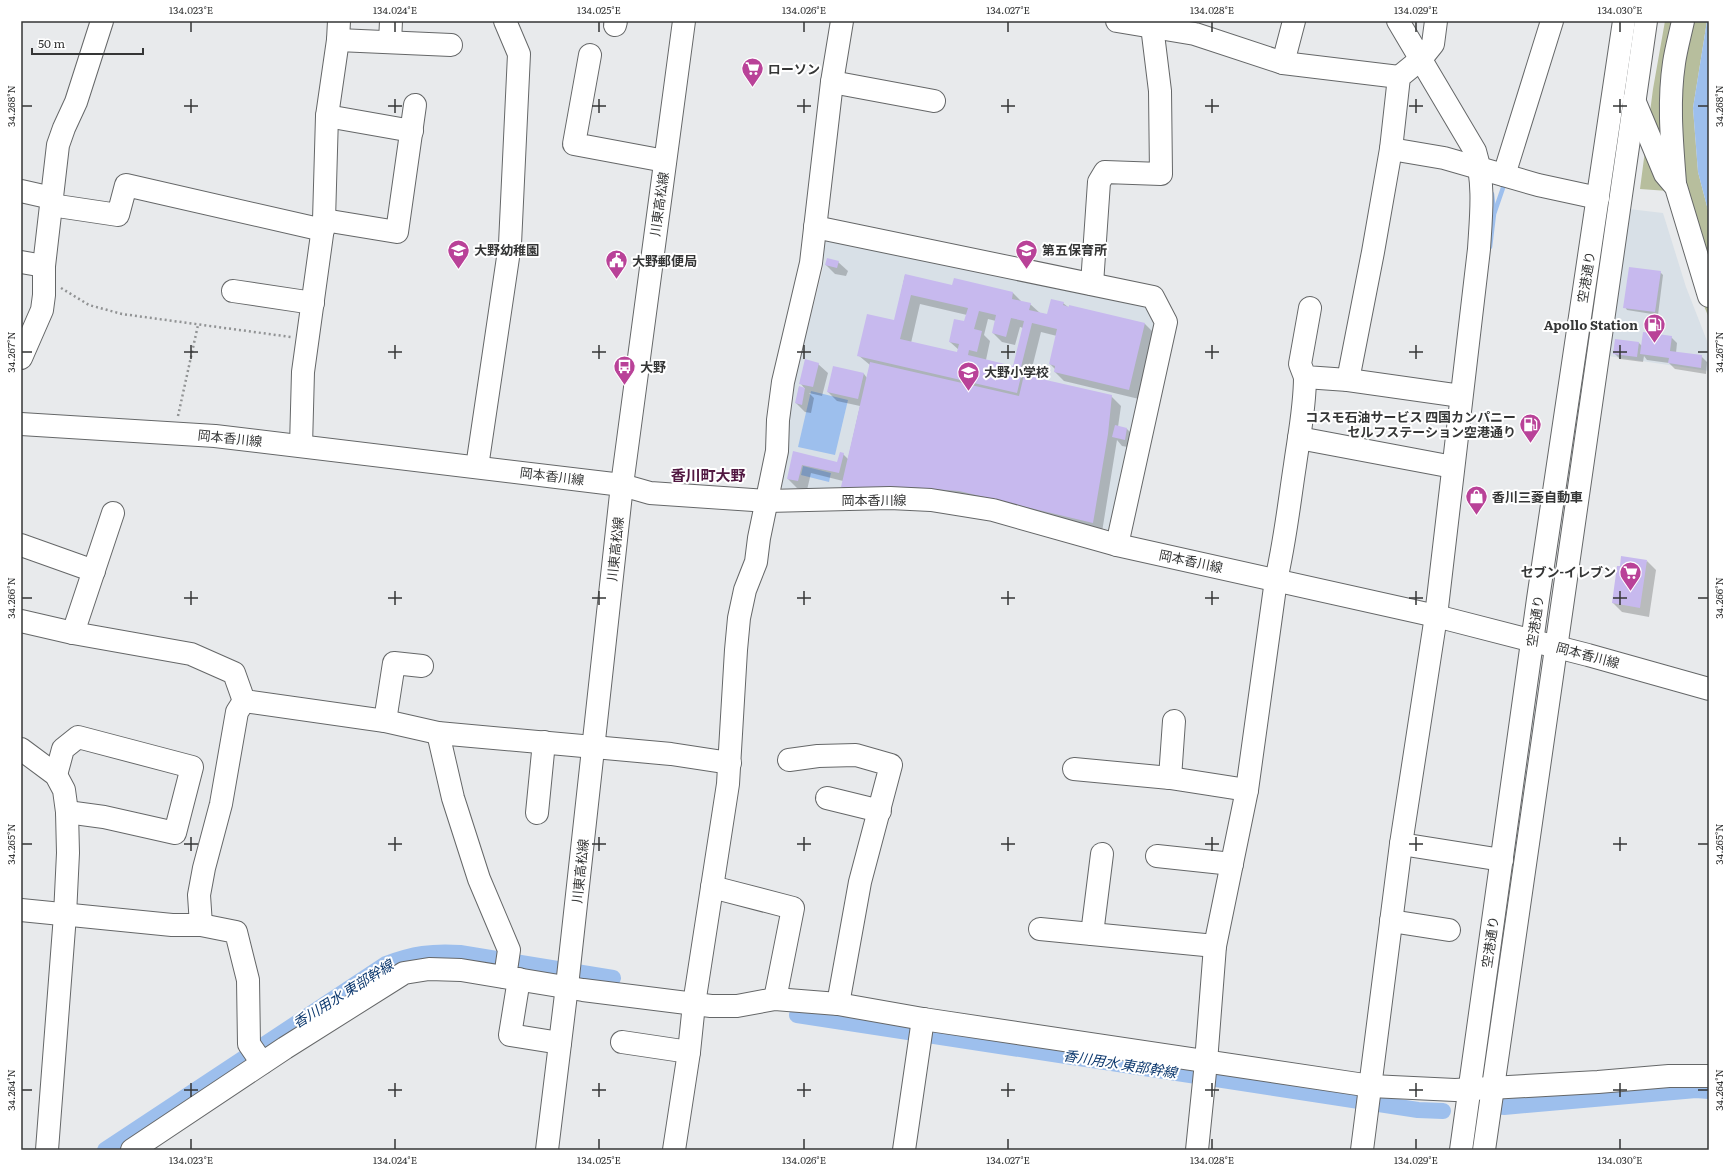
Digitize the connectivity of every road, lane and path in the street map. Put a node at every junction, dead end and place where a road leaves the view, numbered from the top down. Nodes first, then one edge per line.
1 (102, 21) edge
2 (505, 21) edge
3 (684, 21) edge
4 (842, 21) edge
5 (1117, 21) edge
6 (1294, 21) edge
7 (1398, 21) edge
8 (1436, 21) edge
9 (1552, 21) edge
10 (1624, 21) edge
11 (1646, 21) edge
12 (1682, 21) edge
13 (1152, 26) junction
14 (338, 30) edge
15 (390, 32) edge
16 (451, 45) dead end
17 (590, 55) dead end
18 (1421, 59) junction
19 (1283, 63) junction
20 (1399, 77) junction
21 (832, 82) junction
22 (1634, 100) junction
23 (934, 101) dead end
24 (415, 105) dead end
25 (327, 116) junction
26 (412, 131) junction
27 (1391, 149) junction
28 (665, 161) junction
29 (1480, 169) junction
30 (1504, 175) junction
31 (1676, 186) junction
32 (21, 191) edge
33 (1598, 198) junction
34 (51, 201) junction
35 (324, 225) junction
36 (815, 227) junction
37 (21, 262) edge
38 (44, 274) junction
39 (1092, 284) junction
40 (233, 291) dead end
41 (1709, 296) edge
42 (313, 303) junction
43 (1310, 308) dead end
44 (198, 325) junction
45 (308, 339) junction
46 (21, 358) edge
47 (1305, 377) junction
48 (1348, 380) junction
49 (1461, 396) junction
50 (21, 424) edge
51 (175, 433) junction
52 (1299, 438) junction
53 (301, 446) junction
54 (477, 467) junction
55 (1453, 467) junction
56 (622, 485) junction
57 (767, 501) junction
58 (113, 513) dead end
59 (21, 545) edge
60 (1117, 545) junction
61 (94, 572) junction
62 (1276, 580) junction
63 (1436, 616) junction
64 (21, 621) edge
65 (73, 633) junction
66 (1532, 640) junction
67 (1556, 646) junction
68 (422, 666) dead end
69 (1709, 689) edge
70 (244, 701) junction
71 (385, 721) junction
72 (1174, 721) dead end
73 (438, 733) junction
74 (544, 742) junction
75 (593, 748) junction
76 (21, 749) edge
77 (789, 760) dead end
78 (730, 763) junction
79 (1074, 769) dead end
80 (56, 775) junction
81 (1170, 778) junction
82 (1247, 790) junction
83 (827, 798) dead end
84 (880, 811) junction
85 (67, 812) junction
86 (537, 813) dead end
87 (1409, 845) junction
88 (1102, 854) dead end
89 (1157, 856) dead end
90 (1502, 860) junction
91 (1232, 864) junction
92 (712, 887) junction
93 (21, 910) edge
94 (65, 915) junction
95 (1399, 922) junction
96 (201, 925) junction
97 (1040, 929) dead end
98 (1449, 930) dead end
99 (1092, 934) junction
100 (1215, 946) junction
101 (510, 977) junction
102 (567, 986) junction
103 (775, 998) junction
104 (694, 1004) junction
105 (838, 1004) junction
106 (923, 1019) junction
107 (560, 1042) junction
108 (622, 1042) dead end
109 (689, 1052) junction
110 (1206, 1062) junction
111 (261, 1063) junction
112 (1709, 1076) edge
113 (1371, 1086) junction
114 (1493, 1088) junction
115 (1470, 1089) junction
116 (47, 1150) edge
117 (132, 1150) edge
118 (547, 1150) edge
119 (674, 1150) edge
120 (904, 1150) edge
121 (1197, 1150) edge
122 (1362, 1150) edge
123 (1461, 1150) edge
124 (1484, 1150) edge

1 - 34 main road
2 - 54 main road
3 - 28 main road, 川東高松線
4 - 21 main road
5 - 13 main road
6 - 19 main road
7 - 18 main road
8 - 18 main road
9 - 30 main road
10 - 33 main road, 空港通り
11 - 22 main road, 空港通り
12 - 31 main road
13 - 19 main road
13 - 39 main road
14 - 15 main road
14 - 25 main road
15 - 16 main road
17 - 28 main road
18 - 20 main road
18 - 29 main road
19 - 20 main road
20 - 27 main road
21 - 23 main road
21 - 36 main road
22 - 31 main road
22 - 67 main road, 空港通り
24 - 26 main road
25 - 26 main road
25 - 35 main road
26 - 35 main road
27 - 29 main road
27 - 48 main road
28 - 56 main road, 川東高松線
29 - 30 main road
29 - 49 main road
30 - 33 main road
31 - 41 main road
32 - 34 main road
33 - 66 main road, 空港通り
34 - 35 main road
34 - 38 main road
35 - 42 main road
36 - 39 main road
36 - 57 main road
37 - 38 main road
38 - 44 path
38 - 46 main road
39 - 60 main road
40 - 42 main road
42 - 45 main road
43 - 47 main road
44 - 45 path
44 - 51 path
45 - 53 main road
47 - 48 main road
47 - 52 main road
48 - 49 main road
49 - 55 main road
50 - 51 main road, 岡本香川線
51 - 53 main road, 岡本香川線
52 - 55 main road
52 - 62 main road
53 - 54 main road, 岡本香川線
54 - 56 main road, 岡本香川線
55 - 63 main road
56 - 57 main road, 岡本香川線
56 - 75 main road, 川東高松線
57 - 60 main road, 岡本香川線
57 - 78 main road
58 - 61 main road
59 - 61 main road
60 - 62 main road, 岡本香川線
61 - 65 main road
62 - 63 main road, 岡本香川線
62 - 82 main road
63 - 66 main road, 岡本香川線
63 - 87 main road
64 - 65 main road
65 - 70 main road
66 - 67 main road, 岡本香川線
66 - 90 main road, 空港通り
67 - 69 main road, 岡本香川線
67 - 114 main road, 空港通り
68 - 71 main road
70 - 71 main road
70 - 96 main road
71 - 73 main road
72 - 81 main road
73 - 74 main road
73 - 101 main road
74 - 75 main road
74 - 86 main road
75 - 78 main road
75 - 102 main road, 川東高松線
76 - 80 main road
77 - 84 main road
78 - 92 main road
79 - 81 main road
80 - 85 main road
80 - 85 main road
81 - 82 main road
82 - 91 main road
83 - 84 main road
84 - 105 main road
85 - 94 main road
87 - 90 main road
87 - 95 main road
88 - 99 main road
89 - 91 main road
90 - 115 main road, 空港通り
91 - 100 main road
92 - 103 main road
92 - 104 main road
93 - 94 main road
94 - 96 main road
94 - 116 main road
95 - 98 main road
95 - 113 main road
96 - 111 main road
97 - 99 main road
99 - 100 main road
100 - 110 main road
101 - 102 main road
101 - 107 main road
101 - 111 main road
102 - 104 main road
102 - 107 main road, 川東高松線
103 - 104 main road
103 - 105 main road
104 - 109 main road
105 - 106 main road
106 - 110 main road
106 - 120 main road
107 - 118 main road, 川東高松線
108 - 109 main road
109 - 119 main road
110 - 113 main road
110 - 121 main road
111 - 117 main road
112 - 114 main road
113 - 115 main road
113 - 122 main road
114 - 115 main road
114 - 124 main road, 空港通り
115 - 123 main road, 空港通り

